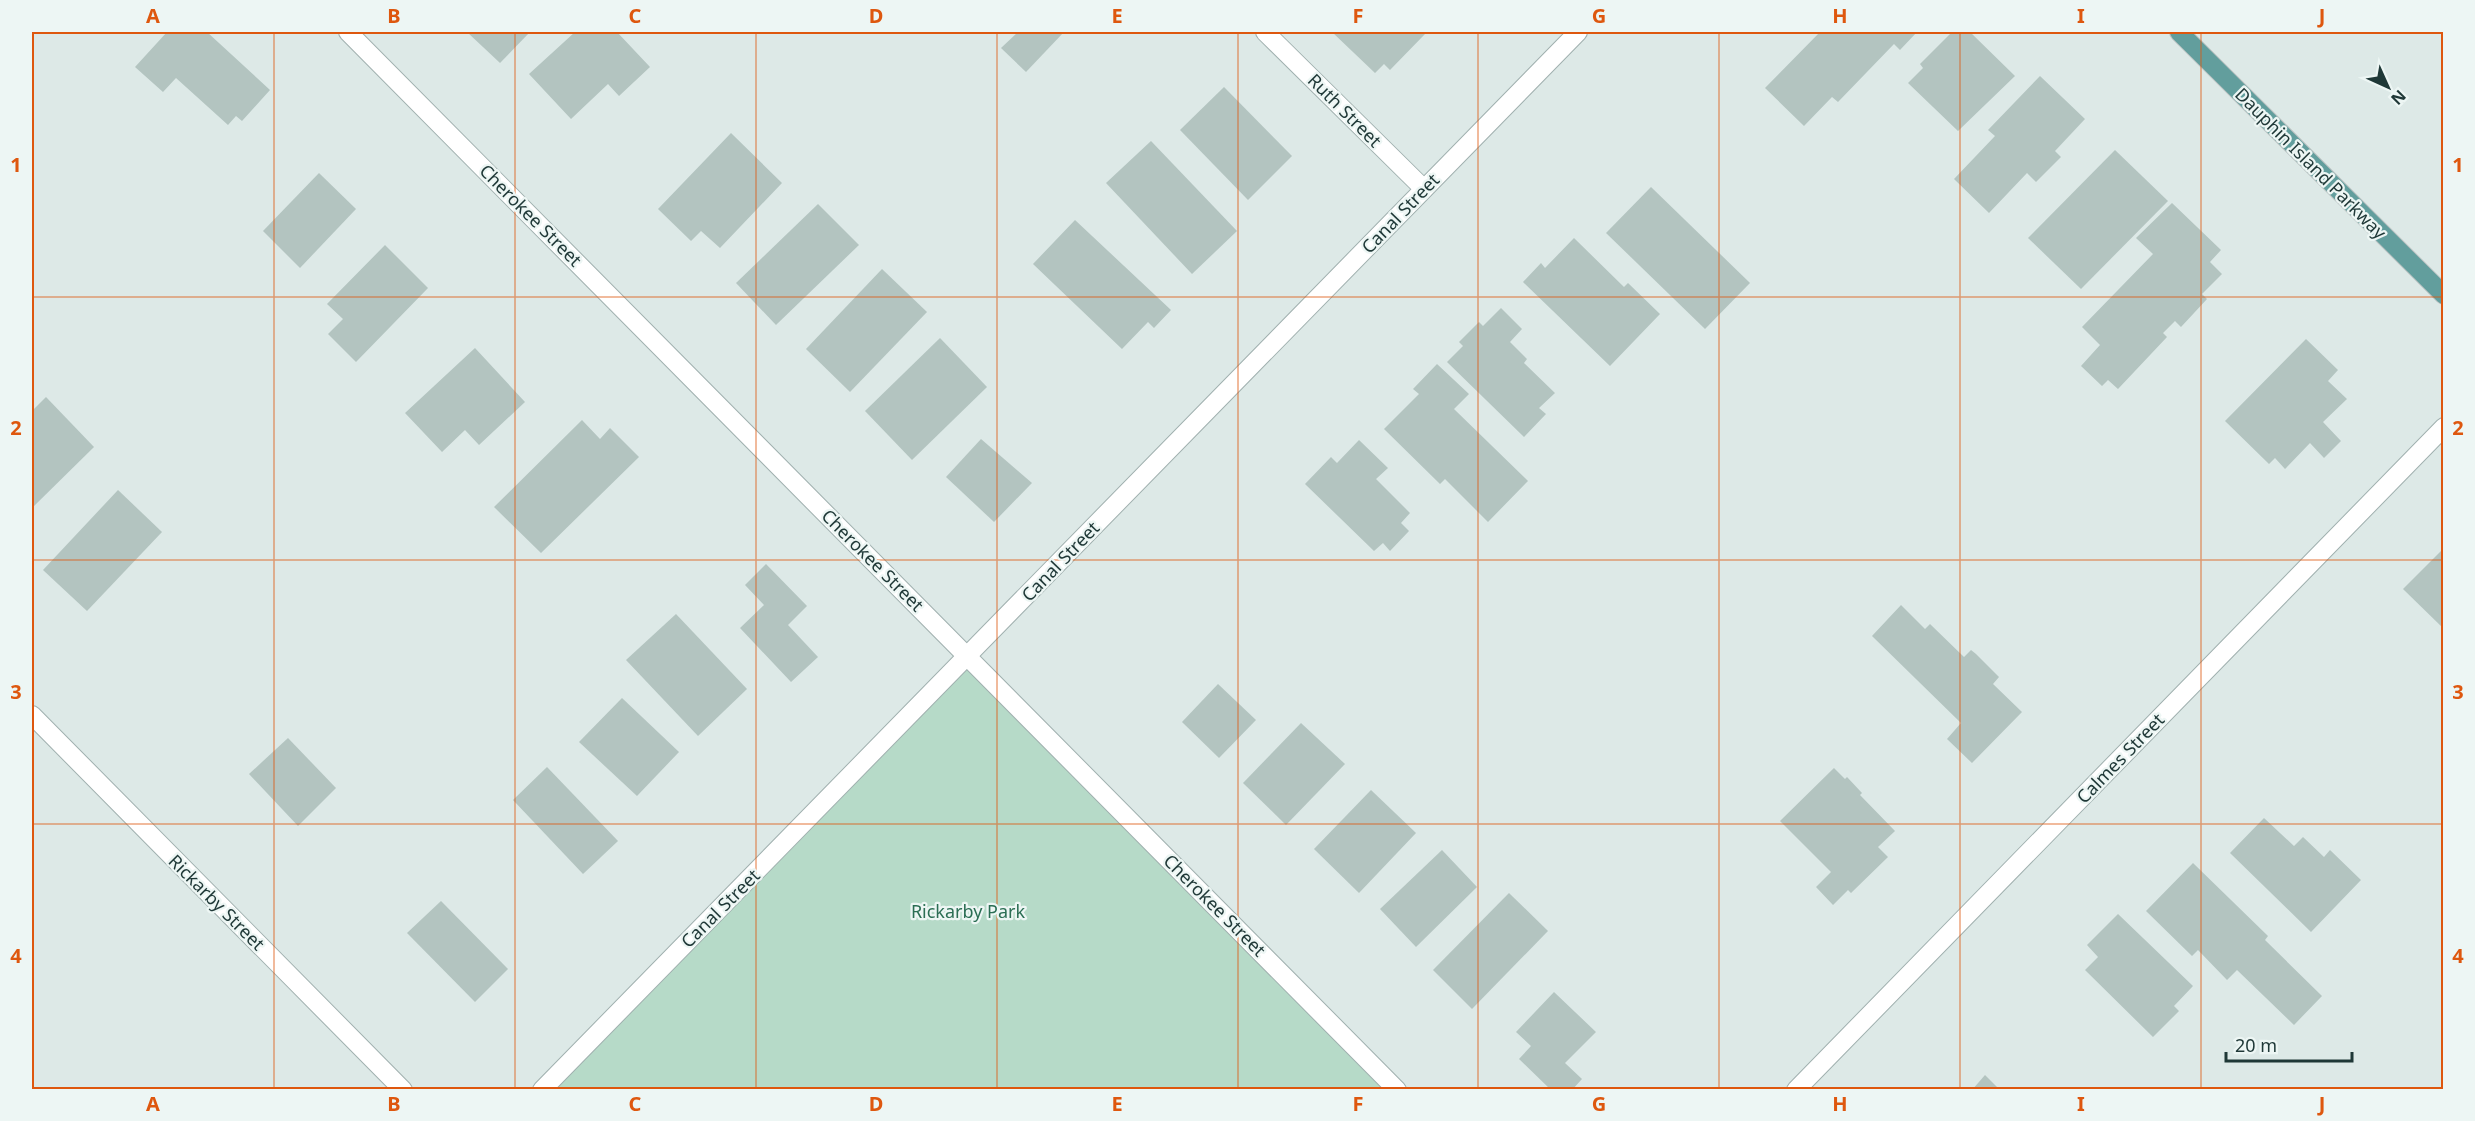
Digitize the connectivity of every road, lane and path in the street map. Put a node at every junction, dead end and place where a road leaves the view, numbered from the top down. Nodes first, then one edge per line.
1 (348, 32) edge
2 (1265, 32) edge
3 (1578, 32) edge
4 (2179, 32) edge
5 (1424, 189) junction
6 (2444, 296) edge
7 (2444, 427) edge
8 (968, 655) junction
9 (32, 715) edge
10 (403, 1089) edge
11 (542, 1089) edge
12 (1397, 1089) edge
13 (1796, 1089) edge

1 - 8 street, Cherokee Street
2 - 5 street, Ruth Street
3 - 5 street, Canal Street
4 - 6 main road, Dauphin Island Parkway
5 - 8 street, Canal Street
7 - 13 street, Calmes Street
8 - 11 street, Canal Street
8 - 12 street, Cherokee Street
9 - 10 street, Rickarby Street

